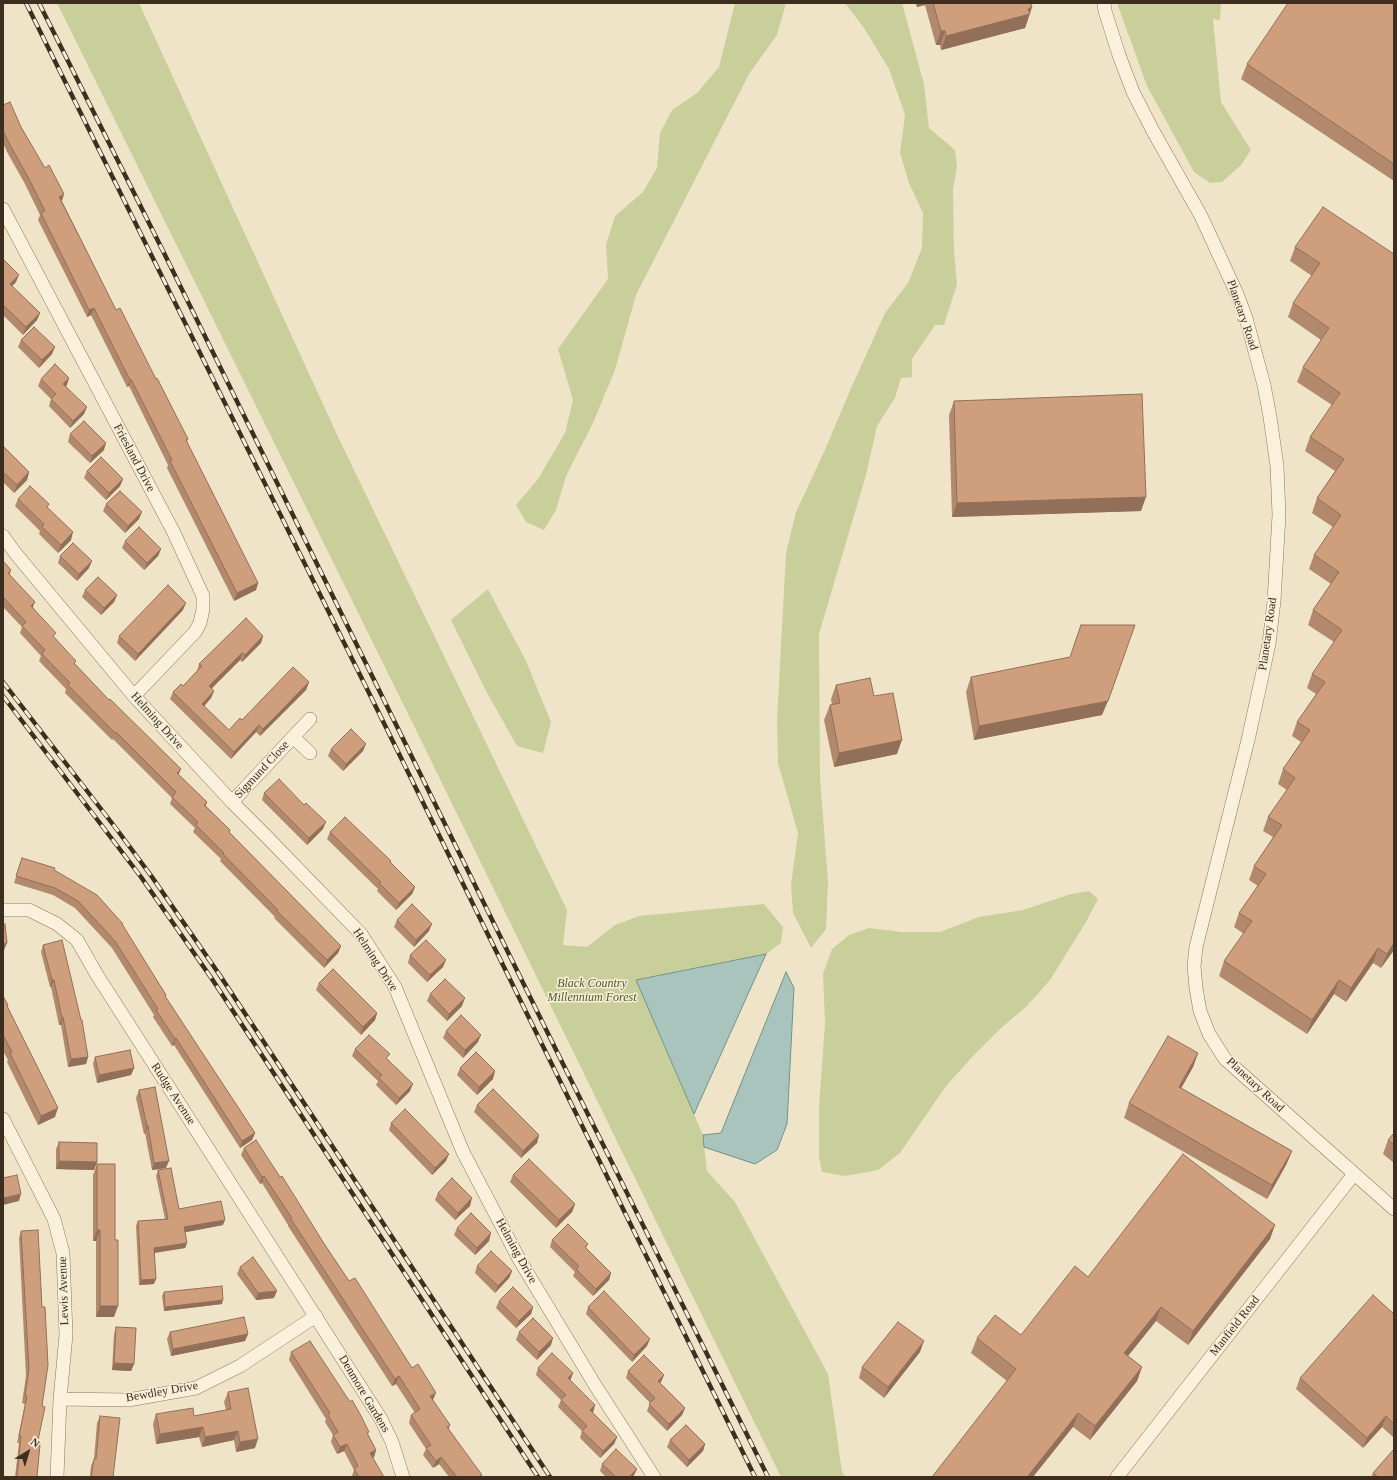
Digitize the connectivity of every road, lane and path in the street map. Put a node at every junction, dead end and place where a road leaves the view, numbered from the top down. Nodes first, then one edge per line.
1 (1104, 3) edge
2 (3, 209) edge
3 (3, 536) edge
4 (134, 696) junction
5 (310, 719) dead end
6 (293, 737) junction
7 (310, 753) dead end
8 (232, 802) junction
9 (3, 910) edge
10 (3, 1119) edge
11 (1354, 1174) junction
12 (1394, 1209) edge
13 (316, 1316) junction
14 (60, 1399) junction
15 (57, 1477) edge
16 (403, 1477) edge
17 (654, 1477) edge
18 (1117, 1477) edge

1 - 11 street, Planetary Road
2 - 4 street, Friesland Drive
3 - 4 street, Helming Drive
4 - 8 street, Helming Drive
5 - 6 street, Sigmund Close
6 - 7 street, Sigmund Close
6 - 8 street, Sigmund Close
8 - 17 street, Helming Drive
9 - 13 street, Rudge Avenue
10 - 14 street, Lewis Avenue
11 - 12 street, Planetary Road
11 - 18 street, Manfield Road
13 - 14 street, Bewdley Drive
13 - 16 street, Denmore Gardens
14 - 15 street, Lewis Avenue

